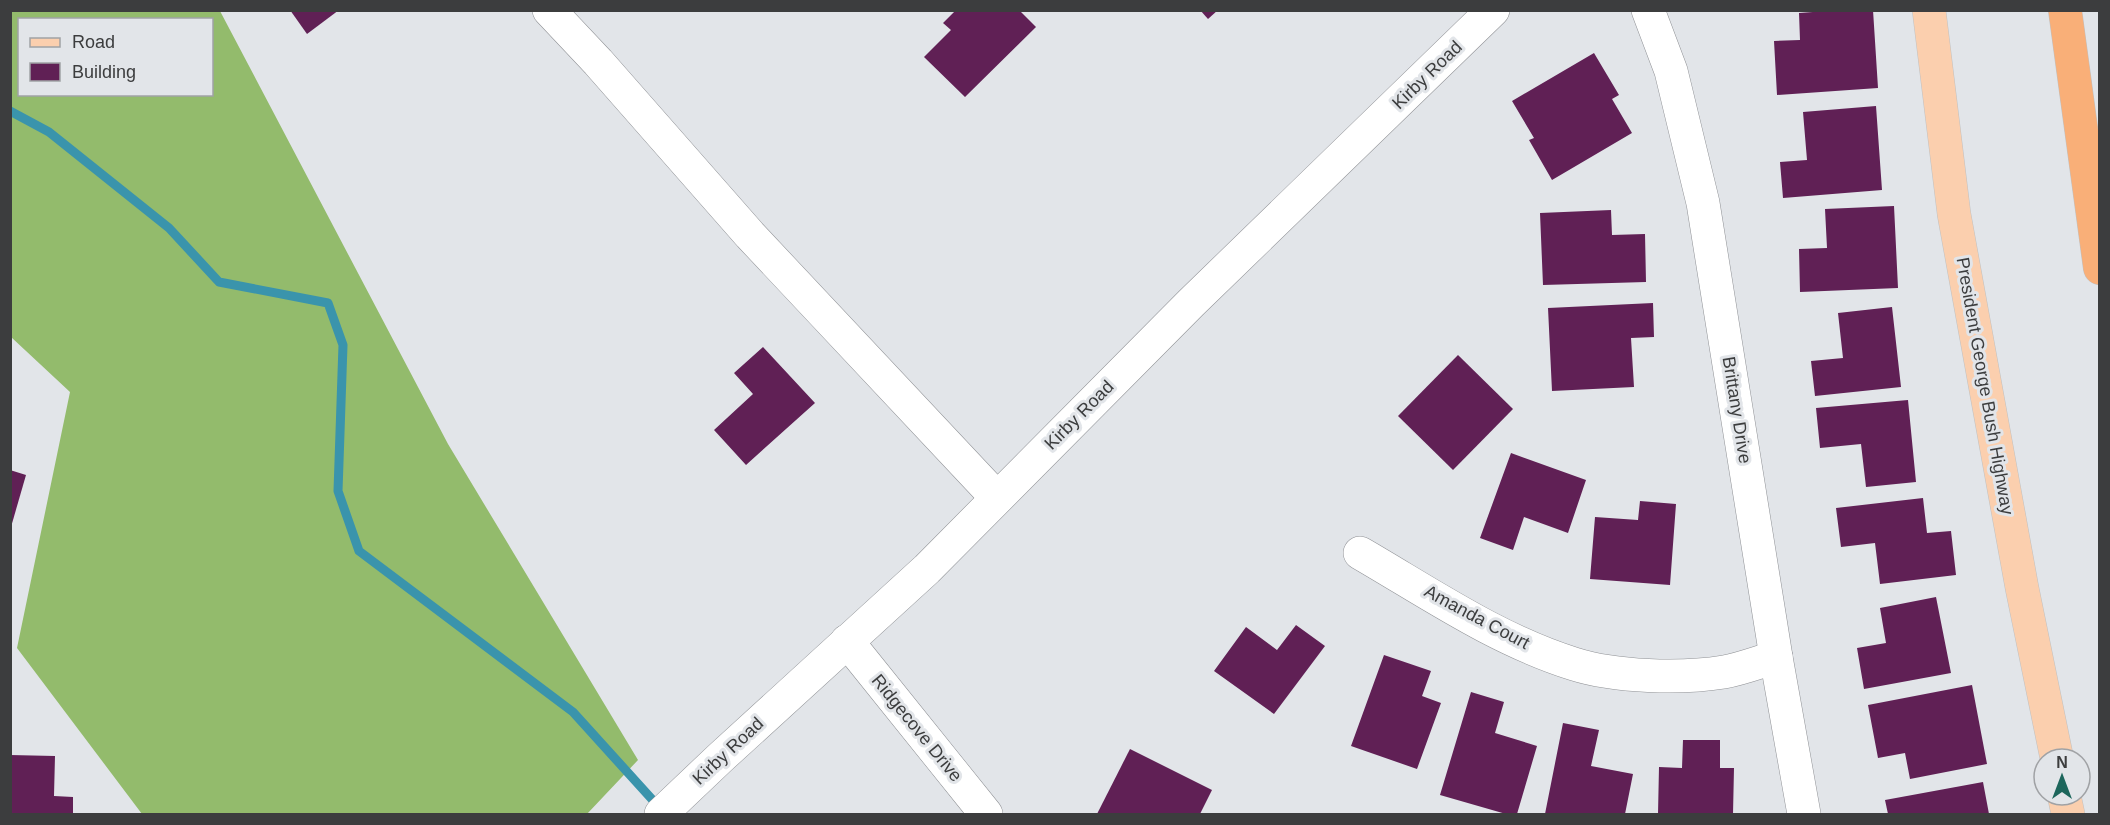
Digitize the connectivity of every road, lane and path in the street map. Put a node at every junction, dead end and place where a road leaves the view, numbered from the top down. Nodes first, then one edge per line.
1 (549, 10) edge
2 (1493, 10) edge
3 (1648, 10) edge
4 (1929, 10) edge
5 (2065, 10) edge
6 (2100, 267) edge
7 (997, 498) junction
8 (1360, 553) dead end
9 (847, 641) junction
10 (1776, 657) junction
11 (2055, 747) edge
12 (661, 814) edge
13 (986, 814) edge
14 (1804, 814) edge

1 - 7 street
2 - 7 street, Kirby Road
3 - 10 street, Brittany Drive
4 - 11 main road, President George Bush Highway
5 - 6 highway
7 - 9 street, Kirby Road
8 - 10 street, Amanda Court
9 - 12 street, Kirby Road
9 - 13 street, Ridgecove Drive
10 - 14 street, Brittany Drive

